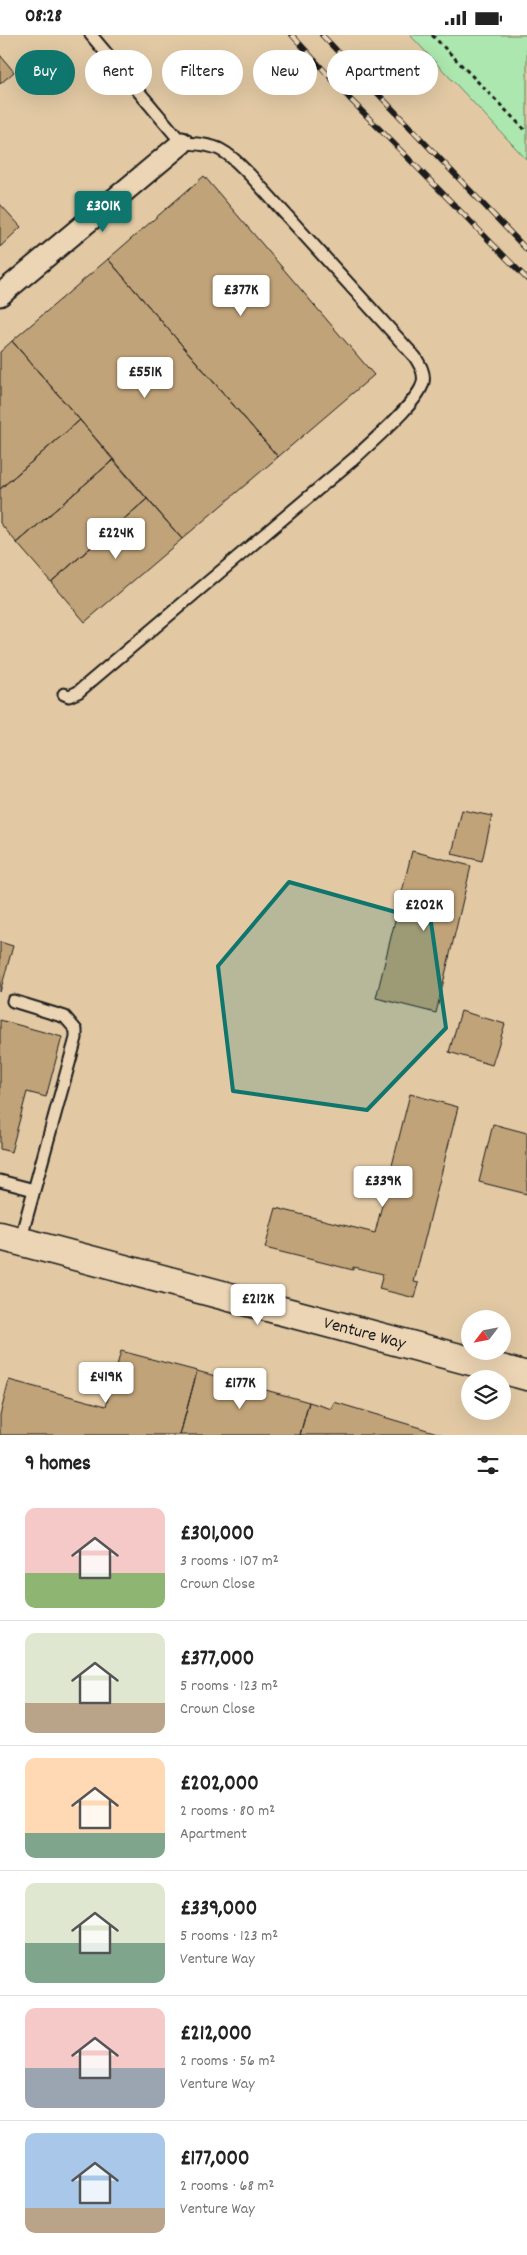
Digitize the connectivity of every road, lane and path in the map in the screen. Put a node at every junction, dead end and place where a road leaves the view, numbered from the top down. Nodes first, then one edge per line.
1 (90, 35) edge
2 (432, 35) edge
3 (527, 132) edge
4 (182, 143) junction
5 (0, 295) edge
6 (64, 695) dead end
7 (12, 1001) dead end
8 (0, 1181) edge
9 (34, 1190) junction
10 (10, 1239) edge
11 (527, 1375) edge

1 - 4 lane
2 - 3 path
4 - 5 street
4 - 6 lane
7 - 9 lane
8 - 9 lane
9 - 10 lane
10 - 11 street, Venture Way

